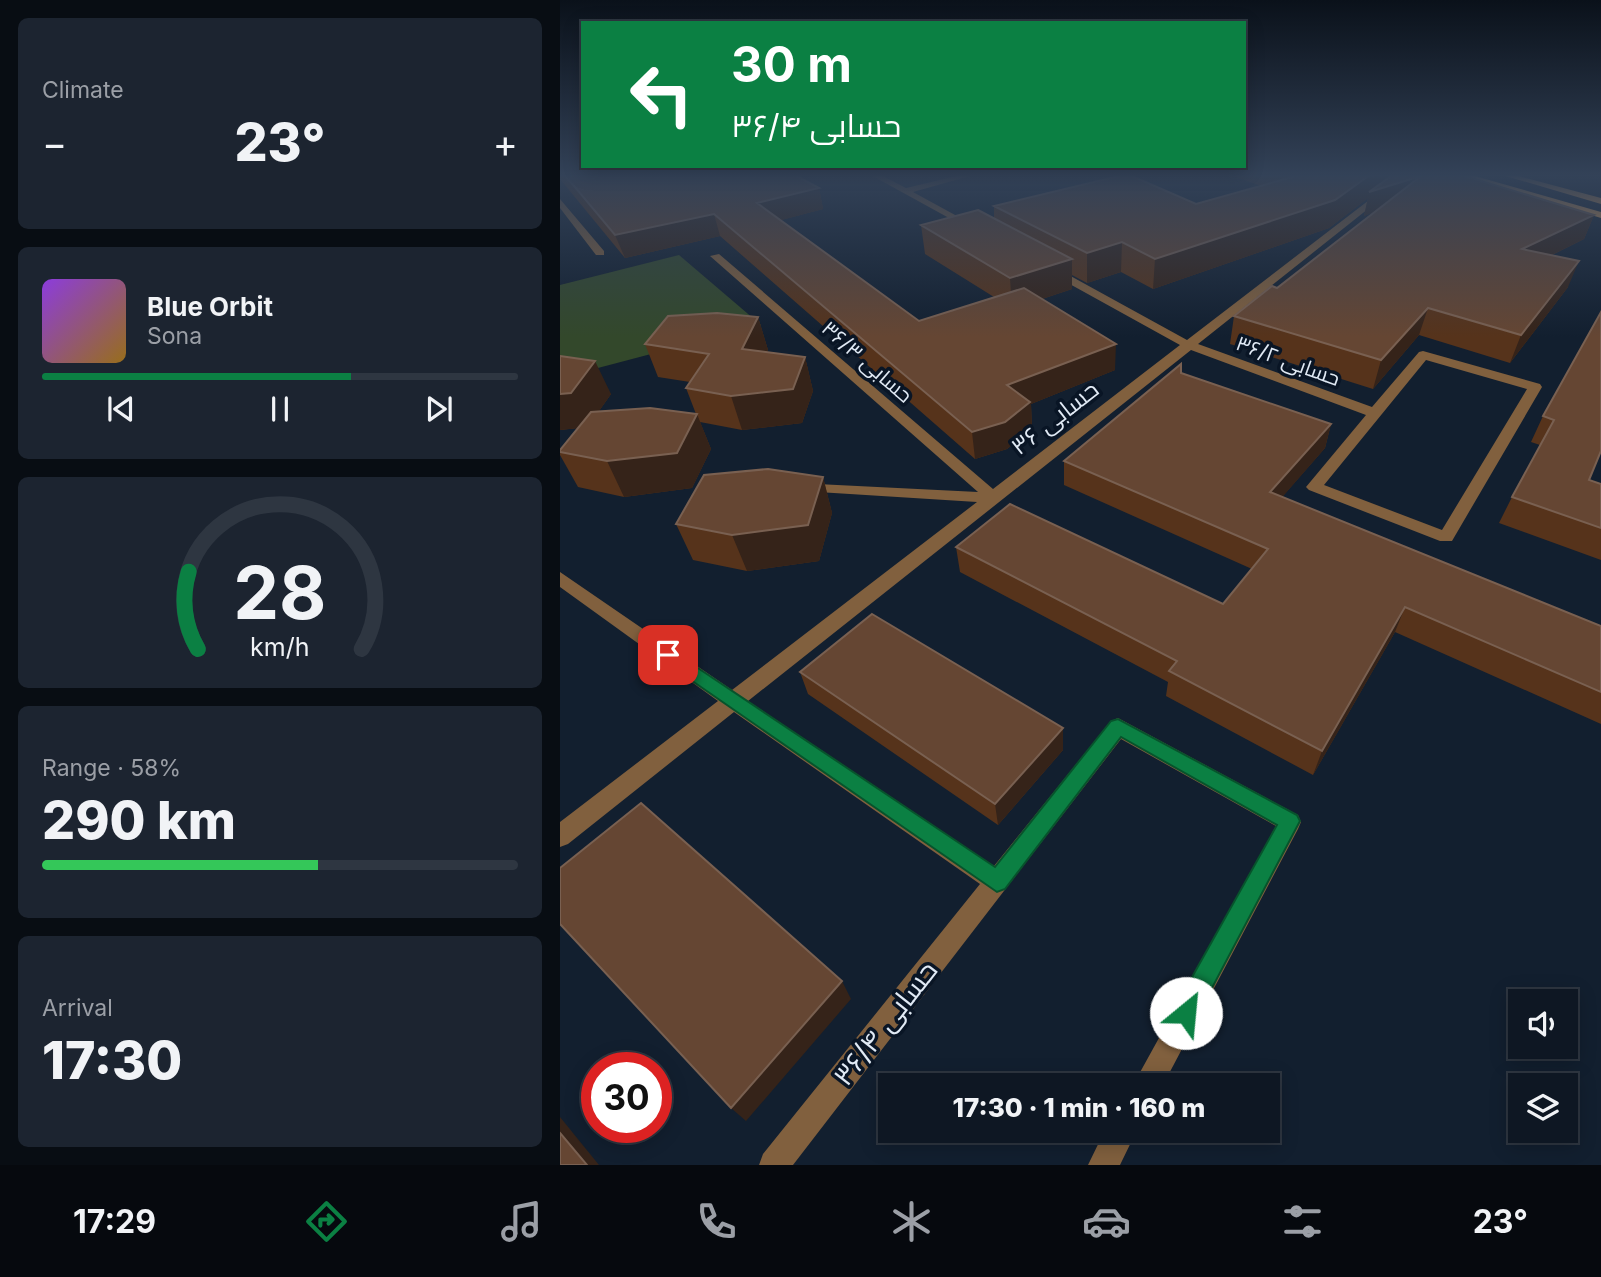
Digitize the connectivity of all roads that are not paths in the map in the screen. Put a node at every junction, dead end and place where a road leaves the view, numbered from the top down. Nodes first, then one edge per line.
1 (581, 228) edge
2 (974, 228) edge
3 (1338, 228) edge
4 (984, 234) edge
5 (600, 253) edge
6 (715, 256) dead end
7 (1044, 266) edge
8 (1188, 345) junction
9 (1375, 413) junction
10 (781, 485) edge
11 (995, 498) junction
12 (560, 578) edge
13 (733, 701) junction
14 (560, 836) edge
15 (997, 882) junction
16 (1154, 1073) edge
17 (1115, 1143) edge
18 (774, 1165) edge
19 (1103, 1165) edge

1 - 5 street
2 - 4 street
3 - 8 street, حسابی ۳۶
6 - 11 street, حسابی ۳۶/۳
7 - 8 street, حسابی ۳۶/۲
8 - 9 street, حسابی ۳۶/۲
8 - 11 street, حسابی ۳۶
9 - 9 street
10 - 11 street
11 - 13 street, حسابی ۳۶
12 - 13 street
13 - 14 street, حسابی ۳۶
13 - 15 street
15 - 16 street, حسابی ۳۶/۴
15 - 18 street, حسابی ۳۶/۴
17 - 19 street

